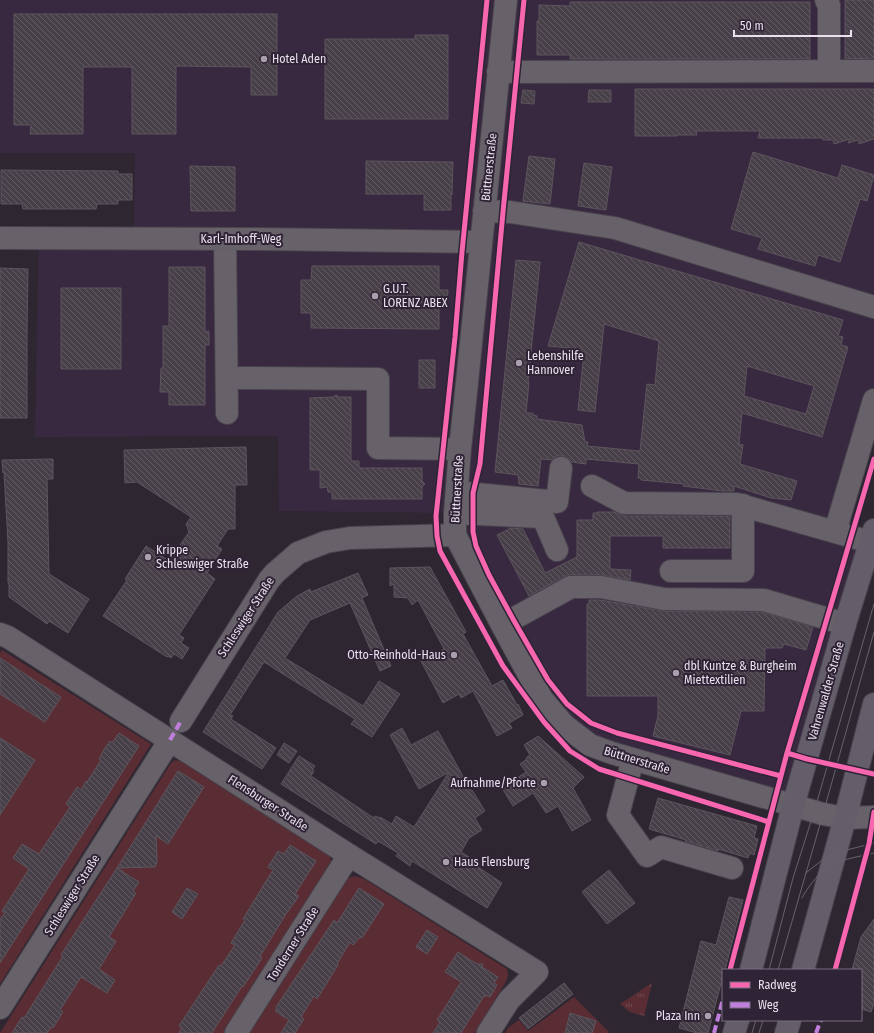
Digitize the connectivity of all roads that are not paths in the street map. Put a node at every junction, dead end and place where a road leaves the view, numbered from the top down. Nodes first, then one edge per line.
1 (506, 0) edge
2 (826, 0) edge
3 (830, 71) junction
4 (874, 71) edge
5 (498, 72) junction
6 (484, 211) junction
7 (0, 238) edge
8 (225, 239) junction
9 (481, 242) junction
10 (874, 307) edge
11 (240, 378) dead end
12 (874, 400) edge
13 (227, 413) dead end
14 (460, 448) junction
15 (561, 468) dead end
16 (592, 486) dead end
17 (456, 502) junction
18 (743, 505) junction
19 (835, 532) junction
20 (455, 535) junction
21 (872, 536) edge
22 (557, 550) dead end
23 (671, 571) dead end
24 (845, 624) junction
25 (502, 625) junction
26 (0, 634) edge
27 (874, 704) edge
28 (181, 721) dead end
29 (170, 740) junction
30 (632, 759) junction
31 (793, 806) junction
32 (874, 817) edge
33 (845, 818) junction
34 (349, 855) junction
35 (732, 868) dead end
36 (751, 969) edge
37 (803, 969) edge
38 (0, 1008) edge
39 (738, 1021) edge
40 (790, 1021) edge
41 (236, 1033) edge
42 (488, 1033) edge
43 (734, 1033) edge
44 (786, 1033) edge

1 - 5 street, Büttnerstraße
2 - 3 street
3 - 4 street
3 - 5 street
5 - 6 street, Büttnerstraße
6 - 9 street, Büttnerstraße
6 - 10 street
7 - 8 street, Karl-Imhoff-Weg
8 - 9 street, Karl-Imhoff-Weg
8 - 13 street
9 - 14 street, Büttnerstraße
11 - 14 street
12 - 19 street
14 - 17 street, Büttnerstraße
15 - 17 street
16 - 18 street
17 - 20 street, Büttnerstraße
17 - 22 street
18 - 19 street
18 - 23 street
19 - 21 street
20 - 25 street, Büttnerstraße
20 - 28 street, Schleswiger Straße
21 - 24 main road, Vahrenwalder Straße
24 - 25 street
24 - 31 main road, Vahrenwalder Straße
25 - 30 street, Büttnerstraße
26 - 29 street, Flensburger Straße
27 - 33 main road
29 - 34 street, Flensburger Straße
29 - 38 street, Schleswiger Straße
30 - 31 street, Büttnerstraße
30 - 35 street
31 - 33 street, Büttnerstraße
31 - 36 main road, Vahrenwalder Straße
32 - 33 street, Büttnerstraße
33 - 37 main road
34 - 41 street, Tonderner Straße
34 - 42 street, Flensburger Straße
39 - 43 main road
40 - 44 main road

